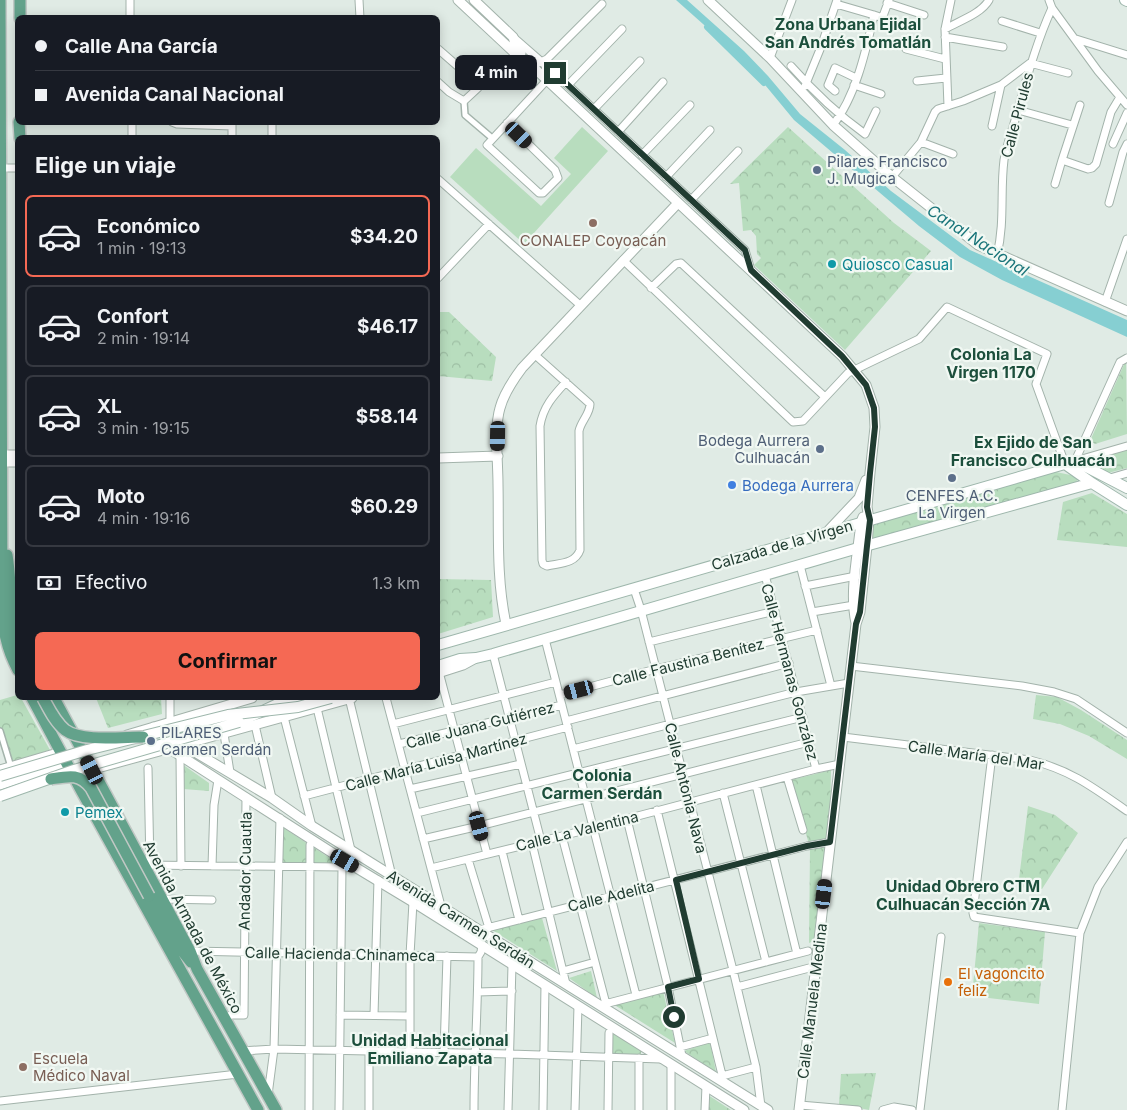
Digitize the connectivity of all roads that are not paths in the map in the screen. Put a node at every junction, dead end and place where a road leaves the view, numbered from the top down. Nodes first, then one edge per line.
1 (0, 0) edge
2 (20, 0) edge
3 (130, 0) edge
4 (359, 0) edge
5 (458, 0) edge
6 (474, 0) edge
7 (708, 0) edge
8 (792, 0) edge
9 (952, 0) edge
10 (990, 0) edge
11 (1049, 0) edge
12 (888, 1) edge
13 (836, 2) edge
14 (602, 4) dead end
15 (1052, 8) junction
16 (20, 15) edge
17 (130, 15) edge
18 (360, 15) edge
19 (874, 15) junction
20 (924, 15) dead end
21 (1002, 21) dead end
22 (622, 29) dead end
23 (945, 33) junction
24 (1040, 34) junction
25 (513, 37) junction
26 (1075, 39) junction
27 (0, 42) edge
28 (1003, 48) dead end
29 (906, 49) dead end
30 (440, 51) edge
31 (1127, 54) edge
32 (770, 58) junction
33 (945, 59) junction
34 (541, 61) junction
35 (640, 61) dead end
36 (1030, 63) junction
37 (530, 65) junction
38 (791, 66) dead end
39 (1068, 72) dead end
40 (946, 78) junction
41 (547, 80) junction
42 (917, 80) dead end
43 (664, 82) dead end
44 (855, 82) junction
45 (806, 83) junction
46 (440, 84) edge
47 (1001, 84) junction
48 (568, 85) junction
49 (836, 91) dead end
50 (801, 92) junction
51 (882, 94) dead end
52 (1120, 97) junction
53 (464, 101) junction
54 (1127, 104) edge
55 (690, 105) dead end
56 (1080, 105) dead end
57 (948, 106) junction
58 (0, 108) edge
59 (594, 109) junction
60 (1018, 110) junction
61 (876, 111) dead end
62 (1127, 113) edge
63 (840, 116) junction
64 (507, 124) junction
65 (833, 125) junction
66 (1072, 125) junction
67 (992, 126) dead end
68 (710, 130) dead end
69 (618, 132) junction
70 (492, 138) junction
71 (921, 142) junction
72 (1113, 144) dead end
73 (1127, 144) edge
74 (738, 151) dead end
75 (1125, 153) edge
76 (953, 154) dead end
77 (642, 155) junction
78 (1062, 160) junction
79 (0, 168) edge
80 (15, 168) edge
81 (666, 177) junction
82 (892, 177) junction
83 (440, 180) edge
84 (1055, 184) dead end
85 (691, 200) junction
86 (678, 203) junction
87 (1110, 203) dead end
88 (489, 224) junction
89 (1127, 239) edge
90 (997, 255) junction
91 (622, 260) junction
92 (751, 270) junction
93 (440, 276) edge
94 (651, 288) junction
95 (1, 291) edge
96 (1104, 302) junction
97 (580, 305) junction
98 (1127, 311) edge
99 (1, 353) edge
100 (534, 354) junction
101 (1127, 358) edge
102 (858, 368) junction
103 (566, 382) junction
104 (825, 397) junction
105 (1127, 446) edge
106 (15, 456) edge
107 (498, 456) junction
108 (1, 458) edge
109 (440, 458) edge
110 (15, 461) edge
111 (1070, 462) junction
112 (870, 473) junction
113 (1127, 473) edge
114 (1110, 478) junction
115 (1092, 483) junction
116 (1127, 488) edge
117 (1127, 505) edge
118 (2, 518) junction
119 (865, 521) junction
120 (827, 532) junction
121 (1, 535) edge
122 (863, 547) junction
123 (800, 565) junction
124 (765, 575) junction
125 (856, 576) junction
126 (805, 586) junction
127 (634, 588) junction
128 (854, 605) junction
129 (641, 610) junction
130 (775, 610) junction
131 (812, 612) junction
132 (506, 624) junction
133 (856, 624) junction
134 (817, 630) junction
135 (15, 635) edge
136 (545, 638) junction
137 (782, 639) junction
138 (649, 642) junction
139 (440, 643) edge
140 (3, 644) edge
141 (493, 654) junction
142 (789, 663) junction
143 (15, 665) edge
144 (851, 666) junction
145 (440, 669) edge
146 (656, 669) junction
147 (440, 678) edge
148 (556, 682) junction
149 (848, 684) junction
150 (831, 686) junction
151 (796, 692) junction
152 (503, 695) junction
153 (560, 696) junction
154 (662, 696) junction
155 (33, 700) edge
156 (44, 700) edge
157 (55, 700) edge
158 (170, 700) edge
159 (236, 700) edge
160 (290, 700) edge
161 (324, 700) edge
162 (343, 700) edge
163 (350, 700) edge
164 (387, 700) edge
165 (562, 705) junction
166 (317, 708) junction
167 (448, 710) junction
168 (284, 717) junction
169 (509, 718) junction
170 (803, 718) junction
171 (170, 722) junction
172 (393, 724) junction
173 (567, 724) junction
174 (669, 724) junction
175 (255, 725) junction
176 (153, 727) junction
177 (0, 731) edge
178 (454, 731) junction
179 (1127, 733) edge
180 (224, 734) junction
181 (138, 735) junction
182 (843, 737) junction
183 (515, 741) junction
184 (809, 742) junction
185 (398, 744) junction
186 (573, 749) junction
187 (181, 750) junction
188 (676, 750) junction
189 (61, 752) junction
190 (147, 755) junction
191 (460, 755) junction
192 (992, 755) junction
193 (85, 757) junction
194 (67, 763) junction
195 (521, 764) junction
196 (840, 764) junction
197 (11, 767) junction
198 (148, 768) dead end
199 (816, 768) junction
200 (0, 770) edge
201 (92, 770) junction
202 (405, 770) junction
203 (230, 772) junction
204 (580, 773) junction
205 (683, 775) junction
206 (0, 776) edge
207 (466, 776) junction
208 (787, 777) junction
209 (51, 779) junction
210 (368, 779) junction
211 (218, 780) junction
212 (0, 785) edge
213 (756, 785) junction
214 (527, 786) junction
215 (336, 788) junction
216 (410, 789) junction
217 (723, 793) junction
218 (0, 796) edge
219 (304, 796) junction
220 (246, 797) junction
221 (272, 798) junction
222 (586, 799) junction
223 (472, 800) junction
224 (690, 802) junction
225 (658, 810) junction
226 (1127, 811) edge
227 (534, 812) junction
228 (417, 813) junction
229 (280, 818) junction
230 (626, 819) junction
231 (312, 826) junction
232 (479, 826) junction
233 (593, 827) junction
234 (803, 830) dead end
235 (562, 836) junction
236 (423, 839) junction
237 (541, 841) junction
238 (830, 842) junction
239 (1127, 842) edge
240 (532, 843) junction
241 (310, 845) dead end
242 (351, 850) junction
243 (502, 851) junction
244 (487, 854) junction
245 (773, 855) junction
246 (468, 859) junction
247 (742, 863) junction
248 (343, 864) junction
249 (147, 866) junction
250 (181, 866) junction
251 (212, 866) junction
252 (245, 866) junction
253 (278, 866) junction
254 (310, 866) junction
255 (431, 868) junction
256 (707, 872) junction
257 (392, 876) junction
258 (378, 880) junction
259 (676, 880) junction
260 (643, 888) junction
261 (611, 896) junction
262 (161, 899) junction
263 (212, 900) dead end
264 (413, 902) junction
265 (580, 904) junction
266 (441, 906) junction
267 (549, 912) junction
268 (435, 915) junction
269 (519, 920) junction
270 (484, 929) junction
271 (1080, 933) junction
272 (941, 937) dead end
273 (482, 945) junction
274 (190, 951) junction
275 (808, 951) dead end
276 (244, 952) junction
277 (276, 953) junction
278 (309, 953) junction
279 (341, 954) junction
280 (797, 954) junction
281 (376, 955) junction
282 (410, 956) junction
283 (446, 956) junction
284 (478, 957) junction
285 (595, 962) junction
286 (766, 962) junction
287 (512, 965) junction
288 (813, 967) dead end
289 (197, 969) junction
290 (733, 970) junction
291 (563, 971) junction
292 (699, 979) junction
293 (566, 984) junction
294 (545, 985) junction
295 (668, 987) junction
296 (737, 987) junction
297 (512, 991) junction
298 (478, 992) junction
299 (636, 995) junction
300 (603, 1004) junction
301 (578, 1006) junction
302 (340, 1015) junction
303 (374, 1015) junction
304 (410, 1016) junction
305 (224, 1018) junction
306 (609, 1033) dead end
307 (713, 1038) junction
308 (274, 1049) junction
309 (308, 1050) junction
310 (340, 1050) junction
311 (242, 1051) junction
312 (369, 1051) junction
313 (410, 1052) junction
314 (444, 1052) junction
315 (681, 1052) junction
316 (474, 1053) junction
317 (510, 1054) junction
318 (544, 1056) junction
319 (576, 1057) junction
320 (608, 1057) junction
321 (639, 1058) junction
322 (662, 1059) junction
323 (670, 1064) junction
324 (756, 1068) junction
325 (238, 1074) junction
326 (723, 1079) junction
327 (706, 1086) junction
328 (268, 1096) junction
329 (0, 1102) edge
330 (799, 1107) edge
331 (765, 1108) edge
332 (258, 1110) edge
333 (276, 1110) edge
334 (309, 1110) edge
335 (339, 1110) edge
336 (369, 1110) edge
337 (474, 1110) edge
338 (508, 1110) edge
339 (543, 1110) edge
340 (575, 1110) edge
341 (608, 1110) edge
342 (639, 1110) edge
343 (671, 1110) edge
344 (705, 1110) edge
345 (744, 1110) edge
346 (858, 1110) edge
347 (884, 1110) edge
348 (912, 1110) edge
349 (920, 1110) edge
350 (1062, 1110) edge

1 - 27 main road
2 - 16 main road
3 - 17 street
4 - 18 street
5 - 37 street
6 - 25 street
7 - 32 street
8 - 32 street
9 - 23 street
10 - 23 street
11 - 15 street
12 - 19 street
12 - 20 street
13 - 19 street
13 - 45 street
14 - 34 street
15 - 24 street, Calle Pirules
15 - 26 street
19 - 44 street
21 - 24 street
22 - 48 street
23 - 28 street
23 - 33 street
24 - 36 street, Calle Pirules
25 - 34 street
25 - 37 street
26 - 31 street
26 - 52 street
27 - 58 main road
29 - 33 street
30 - 53 street
32 - 50 street
33 - 40 street
34 - 37 street
34 - 48 street
35 - 59 street
36 - 39 street
36 - 47 street
36 - 60 street, Calle Pirules
37 - 41 street
38 - 45 street
40 - 42 street
40 - 57 street
41 - 64 street
41 - 86 street
43 - 69 street
44 - 49 street
44 - 51 street
44 - 63 street
45 - 50 street
45 - 63 street
46 - 53 street
47 - 57 street
47 - 67 street
48 - 59 street
50 - 65 street
52 - 54 street
52 - 78 street
53 - 70 street
55 - 77 street
56 - 66 street
57 - 71 street
58 - 79 main road
59 - 69 street
60 - 66 street
60 - 90 street, Calle Pirules
61 - 63 street
62 - 72 street
63 - 65 street
64 - 70 street
64 - 70 street
65 - 82 street
66 - 78 street
68 - 81 street
69 - 77 street
71 - 76 street
71 - 82 street
73 - 75 street
74 - 85 street
75 - 87 street
77 - 81 street
78 - 84 street
79 - 80 street
79 - 95 main road
81 - 85 street
82 - 90 street
83 - 88 street
85 - 92 street
86 - 91 street
86 - 92 street
88 - 93 street
88 - 97 street
89 - 96 street
90 - 96 street
91 - 94 street
91 - 97 street
92 - 102 street
94 - 104 street
94 - 104 street
95 - 99 main road
96 - 98 street
97 - 100 street
99 - 108 main road
100 - 103 street
100 - 107 street
101 - 111 street
102 - 104 street
102 - 111 street
102 - 112 street
103 - 103 street
105 - 111 street, Calzada de la Virgen
106 - 108 street
107 - 109 street
107 - 132 street
108 - 110 street
108 - 118 main road
111 - 114 main road
111 - 115 main road
111 - 119 main road, Calzada de la Virgen
112 - 119 street
112 - 120 street
113 - 114 street, Calzada de la Virgen
114 - 115 street, Calzada de la Virgen
114 - 116 main road
115 - 117 main road
115 - 122 main road, Calzada de la Virgen
118 - 121 main road
118 - 135 main road
119 - 120 main road, Calzada de la Virgen
119 - 122 street
120 - 127 main road, Calzada de la Virgen
121 - 140 main road
122 - 123 main road, Calzada de la Virgen
122 - 125 street
122 - 133 street
123 - 124 main road, Calzada de la Virgen
123 - 126 street
124 - 129 main road, Calzada de la Virgen
124 - 130 street, Calle Hermanas González
125 - 126 street
125 - 128 street
126 - 131 street
127 - 129 street, Calle Antonia Nava
127 - 132 main road, Calzada de la Virgen
128 - 131 street
128 - 133 street
129 - 136 main road, Calzada de la Virgen
129 - 138 street, Calle Antonia Nava
130 - 137 street, Calle Hermanas González
130 - 138 street
131 - 134 street
132 - 139 main road, Calzada de la Virgen
133 - 144 street, Calle Manuela Medina
134 - 137 street, Calle Faustina Benítez
134 - 150 street
136 - 141 main road, Calzada de la Virgen
136 - 148 street
137 - 142 street, Calle Hermanas González
137 - 146 street, Calle Faustina Benítez
138 - 146 street, Calle Antonia Nava
140 - 143 main road
141 - 145 main road, Calzada de la Virgen
141 - 152 street
142 - 151 street, Calle Hermanas González
142 - 154 street, Calle María Luisa Martínez
144 - 149 street, Calle Manuela Medina
144 - 179 street
146 - 153 street, Calle Faustina Benítez
146 - 154 street, Calle Antonia Nava
147 - 167 street
148 - 152 street
148 - 153 street
149 - 150 street
149 - 182 street, Calle Manuela Medina
150 - 151 street
151 - 170 street, Calle Hermanas González
151 - 174 street
152 - 167 street
152 - 169 street
153 - 165 street
154 - 173 street, Calle María Luisa Martínez
154 - 174 street, Calle Antonia Nava
155 - 189 main road, Avenida Armada de México
156 - 181 main road, bridge
157 - 193 main road, Avenida Armada de México
158 - 171 street
159 - 171 street
160 - 209 main road, bridge
161 - 181 main road, bridge
162 - 166 street
163 - 210 street
164 - 172 street
165 - 169 street, Calle Juana Gutiérrez
165 - 173 street
166 - 168 street
166 - 215 street
167 - 172 street
167 - 178 street
168 - 175 street
168 - 219 street
169 - 178 street, Calle Juana Gutiérrez
169 - 183 street
170 - 184 street, Calle Hermanas González
170 - 188 street
171 - 176 street
172 - 185 street
173 - 183 street, Calle María Luisa Martínez
173 - 186 street
174 - 186 street
174 - 188 street, Calle Antonia Nava
175 - 180 street
175 - 221 street
176 - 181 street
176 - 187 street, Avenida Carmen Serdán
177 - 197 street
178 - 185 street, Calle Juana Gutiérrez
178 - 191 street
180 - 187 street
180 - 203 street
181 - 190 street
181 - 193 street
181 - 206 main road, bridge
182 - 192 street, Calle María del Mar
182 - 196 street, Calle Manuela Medina
183 - 191 street, Calle María Luisa Martínez
183 - 195 street
184 - 199 street, Calle Hermanas González
184 - 205 street
185 - 202 street
186 - 204 street
187 - 190 street
187 - 203 street, Avenida Carmen Serdán
187 - 211 street, Avenida Carmen Serdán
187 - 250 street
188 - 204 street
188 - 205 street, Calle Antonia Nava
189 - 194 main road, Avenida Armada de México
189 - 197 street
190 - 201 street
191 - 202 street, Calle María Luisa Martínez
191 - 207 street
192 - 226 street, Calle María del Mar
192 - 271 street
193 - 201 main road, Avenida Armada de México
194 - 212 street
194 - 325 main road, Avenida Armada de México
195 - 207 street
195 - 214 street
196 - 199 street, Calle La Valentina
196 - 238 street, Calle Manuela Medina
197 - 200 street
198 - 249 street
199 - 208 street, Calle La Valentina
201 - 249 main road, Avenida Armada de México
202 - 210 street, Calle María Luisa Martínez
202 - 216 street
203 - 221 street, Avenida Carmen Serdán
204 - 214 street
204 - 222 street
205 - 222 street
205 - 224 street, Calle Antonia Nava
207 - 216 street
207 - 223 street
208 - 213 street, Calle La Valentina
208 - 234 street
209 - 218 main road, bridge
209 - 289 main road, bridge
210 - 215 street, Calle María Luisa Martínez
210 - 257 street
211 - 220 street, Avenida Carmen Serdán
211 - 251 street
213 - 217 street, Calle La Valentina
213 - 245 street
214 - 223 street
214 - 227 street
215 - 219 street, Calle María Luisa Martínez
215 - 242 street
216 - 228 street
217 - 224 street, Calle La Valentina
217 - 247 street
219 - 231 street
220 - 229 street, Avenida Carmen Serdán
220 - 252 street, Andador Cuautla
221 - 231 street, Avenida Carmen Serdán
222 - 227 street
222 - 233 street
223 - 228 street
223 - 232 street
224 - 225 street, Calle La Valentina
224 - 256 street, Calle Antonia Nava
225 - 230 street, Calle La Valentina
225 - 259 street
227 - 232 street
227 - 237 street
228 - 236 street
229 - 248 street, Avenida Carmen Serdán
229 - 253 street
230 - 233 street, Calle La Valentina
230 - 260 street
231 - 242 street, Avenida Carmen Serdán
232 - 236 street
232 - 244 street
233 - 235 street, Calle La Valentina
233 - 261 street
235 - 237 street, Calle La Valentina
235 - 265 street
236 - 255 street
237 - 240 street, Calle La Valentina
238 - 245 street, Calle Adelita
238 - 330 street, Calle Manuela Medina
239 - 271 street
240 - 243 street, Calle La Valentina
240 - 267 street
241 - 254 street
242 - 257 street, Avenida Carmen Serdán
243 - 244 street, Calle La Valentina
243 - 269 street
244 - 246 street, Calle La Valentina
245 - 247 street, Calle Adelita
245 - 280 street
246 - 255 street, Calle La Valentina
246 - 270 street
247 - 256 street, Calle Adelita
247 - 286 street
248 - 254 street
248 - 258 street, Avenida Carmen Serdán
248 - 279 street
249 - 250 street
249 - 262 main road, Avenida Armada de México
250 - 251 street
251 - 252 street
252 - 253 street
252 - 276 street, Andador Cuautla
253 - 254 street
253 - 277 street
254 - 278 street
255 - 266 street
256 - 259 street, Calle Adelita
256 - 290 street, Calle Antonia Nava
257 - 266 street, Avenida Carmen Serdán
258 - 264 street, Avenida Carmen Serdán
258 - 281 street
259 - 260 street, Calle Adelita
259 - 292 street
260 - 261 street, Calle Adelita
260 - 295 street
261 - 265 street, Calle Adelita
261 - 299 street
262 - 263 street
262 - 274 main road, Avenida Armada de México
264 - 268 street, Avenida Carmen Serdán
264 - 282 street
265 - 267 street, Calle Adelita
265 - 285 street
266 - 268 street
266 - 270 street, Avenida Carmen Serdán
267 - 269 street, Calle Adelita
267 - 291 street
268 - 273 street, Avenida Carmen Serdán
269 - 270 street, Calle Adelita
270 - 293 street, Avenida Carmen Serdán
271 - 350 street
272 - 349 street
273 - 284 street
273 - 287 street, Avenida Carmen Serdán
274 - 276 street, Calle Hacienda Chinameca
274 - 289 main road, Avenida Armada de México
275 - 280 street
276 - 277 street, Calle Hacienda Chinameca
276 - 305 street, Andador Cuautla
277 - 278 street, Calle Hacienda Chinameca
277 - 308 street
278 - 279 street, Calle Hacienda Chinameca
278 - 309 street
279 - 281 street, Calle Hacienda Chinameca
279 - 302 street
280 - 286 street
281 - 282 street, Calle Hacienda Chinameca
281 - 303 street
282 - 283 street, Calle Hacienda Chinameca
282 - 304 street
283 - 284 street, Calle Hacienda Chinameca
283 - 314 street
284 - 298 street
285 - 291 street
285 - 300 street
286 - 290 street
287 - 294 street, Avenida Carmen Serdán
287 - 297 street
288 - 296 street
289 - 305 main road, Avenida Armada de México
290 - 292 street
290 - 296 street, Calle Antonia Nava
291 - 293 street
292 - 295 street
292 - 307 street
293 - 300 street, Avenida Carmen Serdán
294 - 301 street, Avenida Carmen Serdán
294 - 318 street
295 - 299 street
295 - 315 street
296 - 324 street, Calle Antonia Nava
297 - 298 street
297 - 317 street
298 - 316 street
299 - 300 street
300 - 315 street, Avenida Carmen Serdán
301 - 319 street
301 - 322 street, Avenida Carmen Serdán
302 - 303 street
302 - 310 street
303 - 304 street
304 - 313 street
305 - 311 main road, Avenida Armada de México
306 - 320 street
307 - 315 street
307 - 326 street
308 - 309 street
308 - 311 street
308 - 328 street
309 - 310 street
309 - 334 street
310 - 312 street
310 - 335 street
311 - 328 main road, Avenida Armada de México
312 - 313 street
312 - 336 street
313 - 314 street
314 - 316 street
315 - 326 street, Avenida Carmen Serdán
316 - 317 street
316 - 337 street
317 - 318 street
317 - 338 street
318 - 319 street
318 - 339 street
319 - 320 street
319 - 340 street
320 - 321 street
320 - 341 street
321 - 322 street
321 - 342 street
322 - 323 street, Avenida Carmen Serdán
323 - 327 street, Avenida Carmen Serdán
323 - 343 street
324 - 326 street
324 - 331 street, Calle Antonia Nava
325 - 329 street
325 - 332 main road, Avenida Armada de México
326 - 331 street, Avenida Carmen Serdán
327 - 344 street
327 - 345 street, Avenida Carmen Serdán
328 - 333 main road, Avenida Armada de México
330 - 346 street
347 - 348 street

